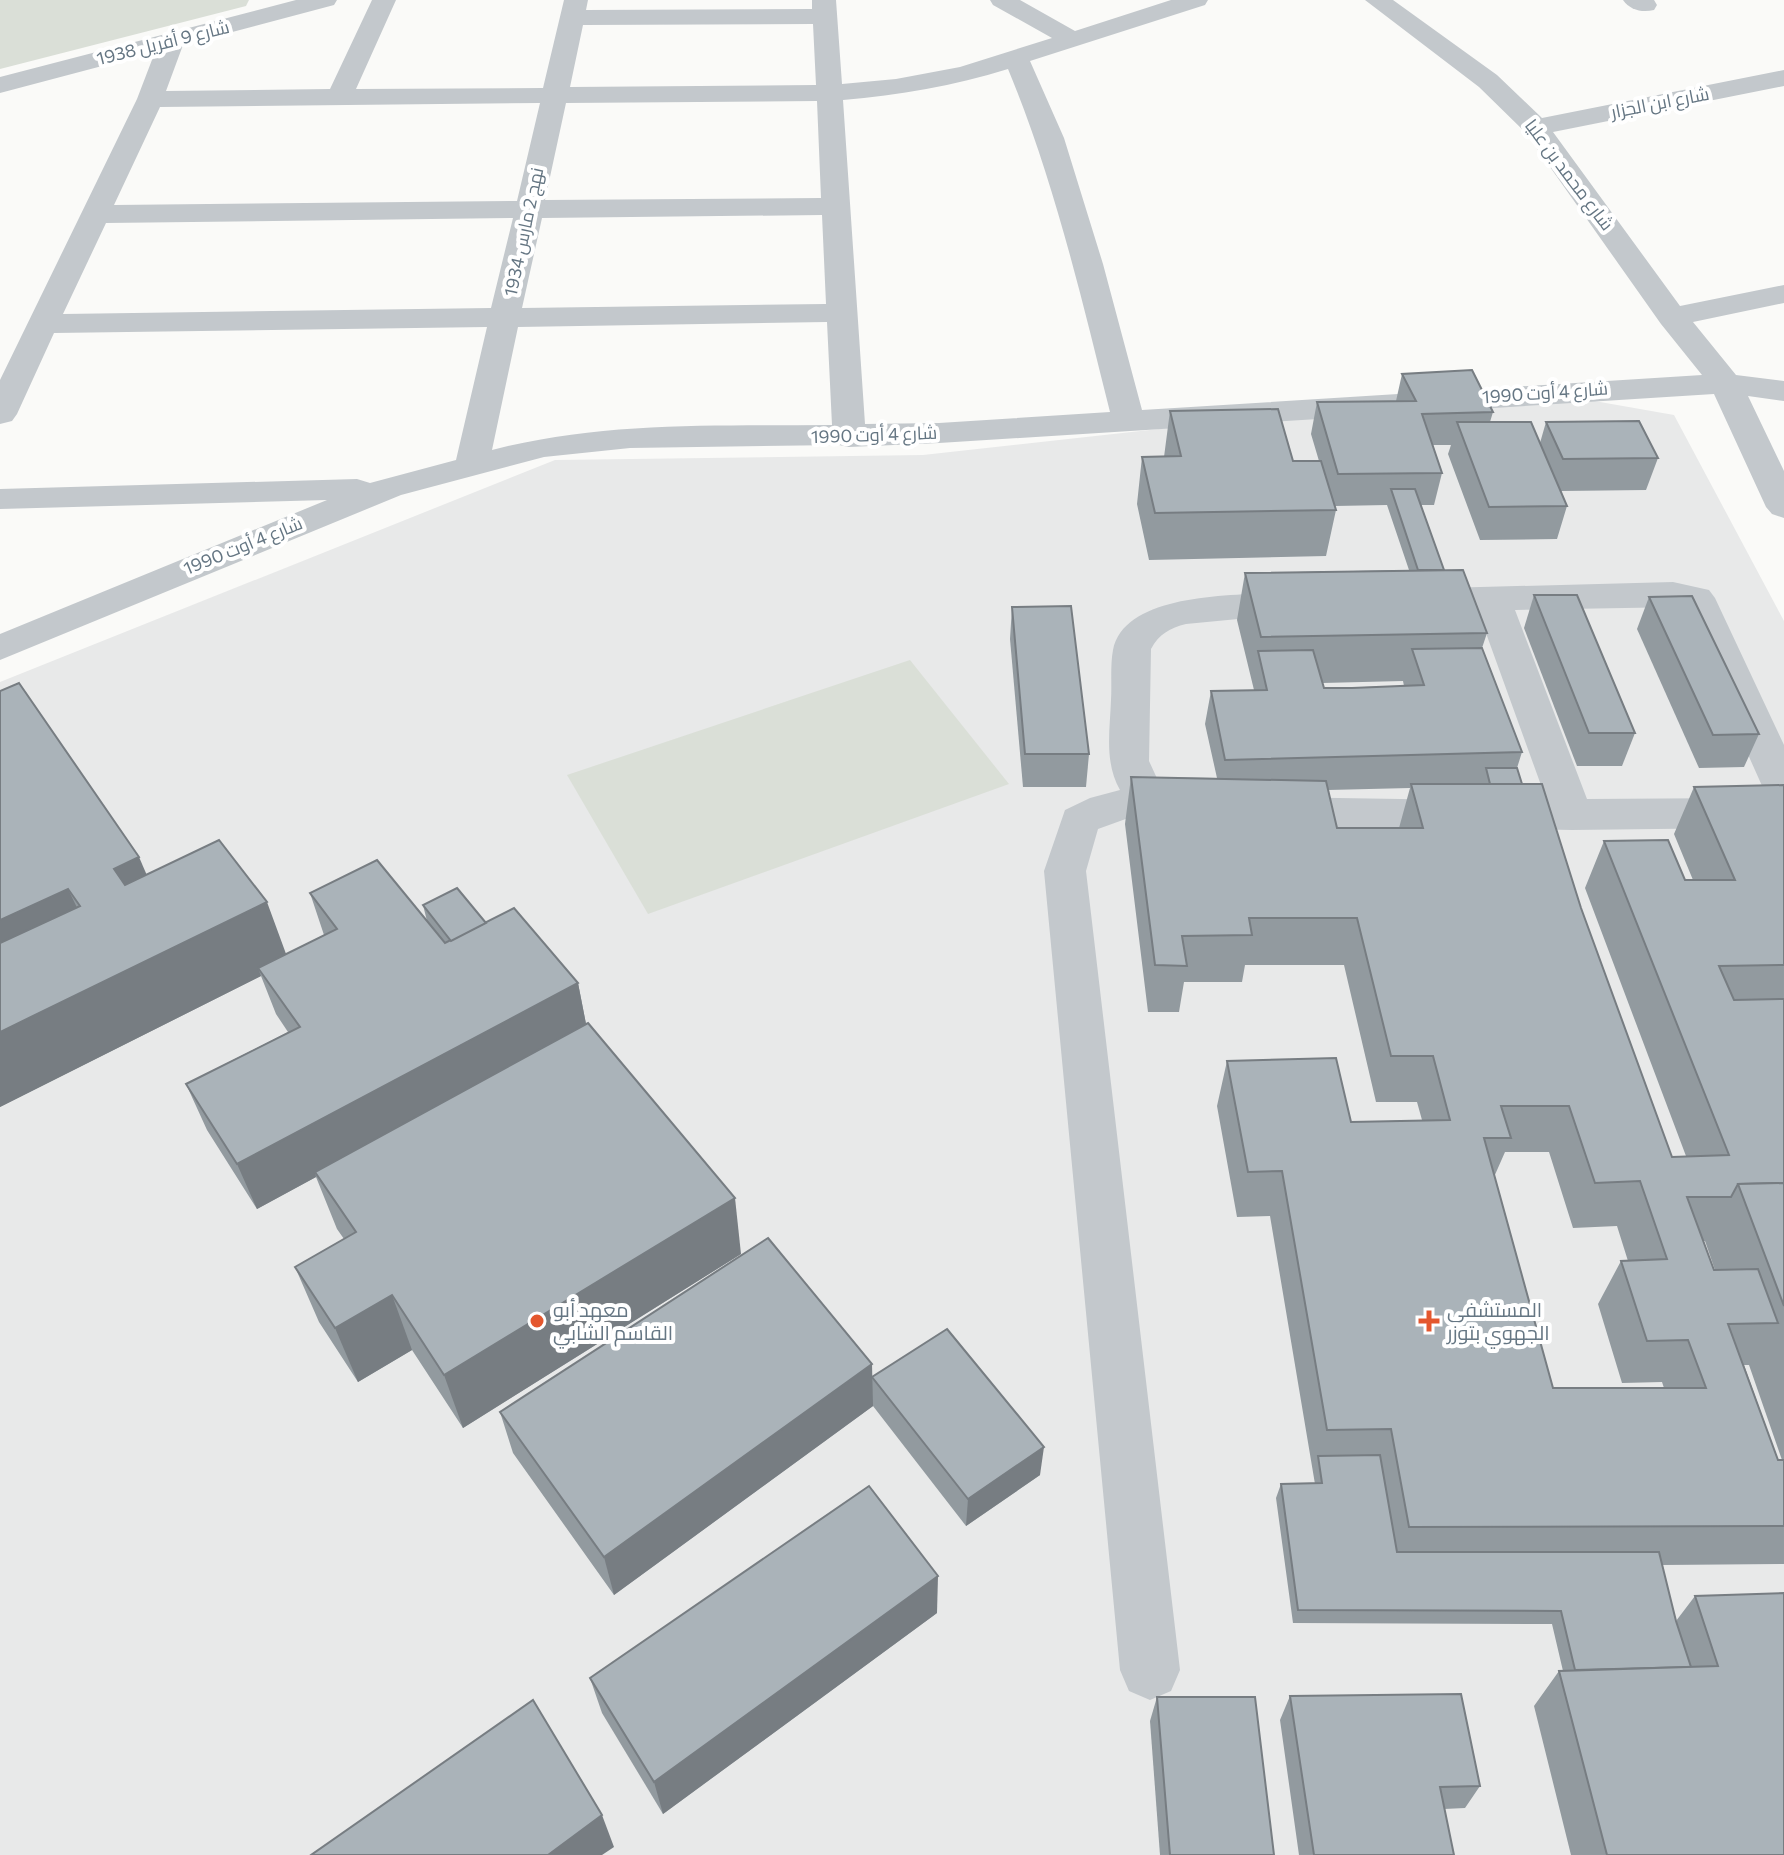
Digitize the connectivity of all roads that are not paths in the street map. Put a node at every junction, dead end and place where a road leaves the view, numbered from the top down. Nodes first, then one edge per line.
1 (325, 0) edge
2 (384, 0) edge
3 (1002, 0) edge
4 (1196, 0) edge
5 (1377, 0) edge
6 (270, 8) edge
7 (824, 8) edge
8 (574, 9) edge
9 (1072, 39) junction
10 (172, 41) junction
11 (1017, 60) junction
12 (1784, 78) edge
13 (0, 85) edge
14 (828, 93) junction
15 (552, 97) junction
16 (339, 98) junction
17 (150, 99) junction
18 (1536, 127) junction
19 (835, 206) junction
20 (529, 210) junction
21 (95, 214) junction
22 (1784, 294) edge
23 (840, 313) junction
24 (1672, 317) junction
25 (506, 320) junction
26 (43, 324) junction
27 (1726, 384) junction
28 (1784, 391) edge
29 (0, 414) edge
30 (1129, 422) junction
31 (849, 437) junction
32 (472, 464) junction
33 (389, 488) junction
34 (0, 499) edge
35 (1784, 507) edge
36 (1493, 600) junction
37 (1422, 601) edge
38 (1341, 603) edge
39 (0, 648) edge
40 (1784, 788) edge
41 (1146, 797) junction
42 (1784, 813) edge
43 (1572, 815) junction
44 (1150, 1670) dead end

1 - 6 street, شارع 9 أفريل 1938
2 - 16 street
3 - 9 street
4 - 9 street
5 - 18 street, شارع محمد بن عليا
6 - 10 street, شارع 9 أفريل 1938
7 - 8 street
7 - 14 street
8 - 15 street, نهج 2 مارس 1934
9 - 11 street
10 - 13 street, شارع 9 أفريل 1938
10 - 17 street
11 - 14 street
11 - 30 street
12 - 18 street, شارع ابن الجزار
14 - 15 street
14 - 19 street
15 - 16 street
15 - 20 street, نهج 2 مارس 1934
16 - 17 street
17 - 21 street
18 - 24 street, شارع محمد بن عليا
19 - 20 street
19 - 23 street
20 - 21 street
20 - 25 street, نهج 2 مارس 1934
21 - 26 street
22 - 24 street
23 - 25 street
23 - 31 street
24 - 27 street, شارع محمد بن عليا
25 - 26 street
25 - 32 street, نهج 2 مارس 1934
26 - 29 street
27 - 28 street, شارع 4 أوت 1990
27 - 30 street, شارع 4 أوت 1990
27 - 35 street, شارع محمد بن عليا
30 - 31 street, شارع 4 أوت 1990
31 - 32 street, شارع 4 أوت 1990
32 - 33 street, شارع 4 أوت 1990
33 - 34 street
33 - 39 street, شارع 4 أوت 1990
36 - 37 street
36 - 40 street
36 - 43 street
38 - 41 street
41 - 43 street
41 - 44 street
42 - 43 street

